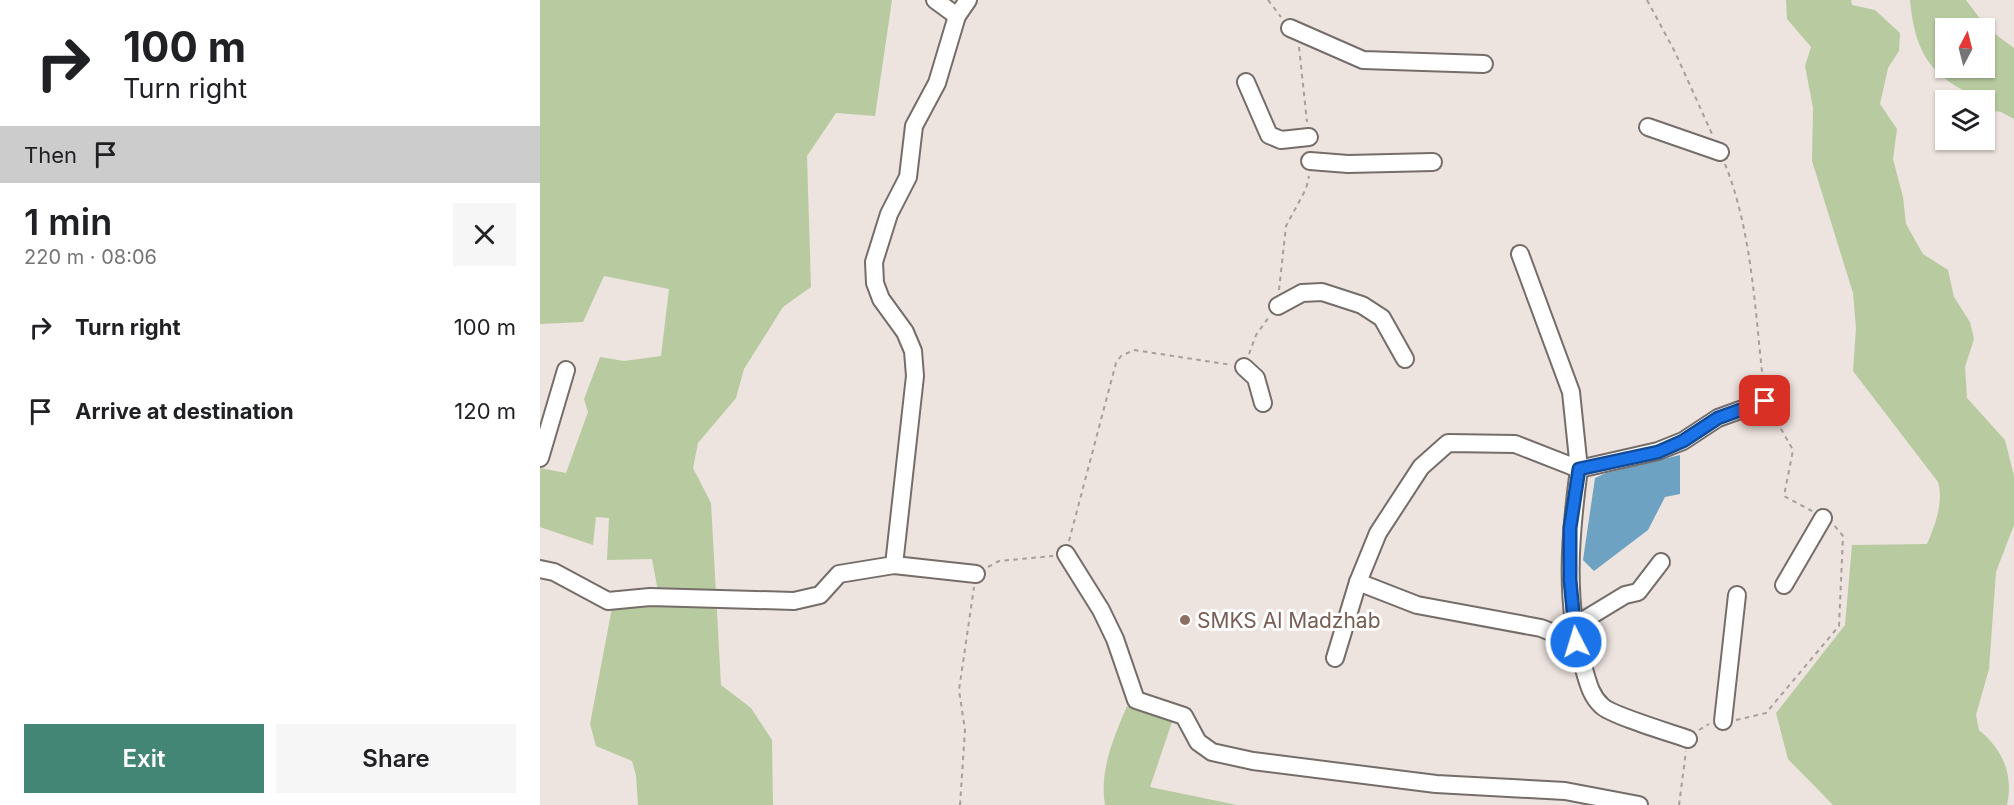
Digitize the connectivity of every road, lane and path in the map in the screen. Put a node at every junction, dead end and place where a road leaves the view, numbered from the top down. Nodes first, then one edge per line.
1 (935, 0) edge
2 (968, 0) edge
3 (1269, 0) edge
4 (1647, 0) edge
5 (957, 16) junction
6 (1290, 28) junction
7 (1485, 64) dead end
8 (1246, 82) dead end
9 (1648, 127) dead end
10 (1309, 137) joint
11 (1720, 152) junction
12 (1310, 161) joint
13 (1433, 162) dead end
14 (1520, 254) dead end
15 (1278, 306) junction
16 (1406, 359) dead end
17 (1244, 367) junction
18 (566, 370) dead end
19 (1765, 401) junction
20 (1263, 403) dead end
21 (540, 458) edge
22 (1579, 469) junction
23 (1823, 518) junction
24 (1066, 554) junction
25 (1661, 561) dead end
26 (894, 565) junction
27 (540, 568) edge
28 (976, 574) junction
29 (1358, 582) junction
30 (1784, 585) dead end
31 (1737, 595) dead end
32 (1575, 634) junction
33 (1335, 658) dead end
34 (1723, 721) junction
35 (1688, 739) junction
36 (960, 805) edge
37 (1639, 805) edge
38 (1679, 805) edge

1 - 5 street
2 - 5 street
3 - 6 path
4 - 11 path
5 - 26 street
6 - 7 street
6 - 10 path
8 - 10 street
9 - 11 street
11 - 19 path
12 - 13 street
12 - 15 path
14 - 22 street
15 - 16 street
15 - 17 path
17 - 20 street
17 - 24 path
18 - 21 street
19 - 22 street
19 - 23 path
22 - 29 street
22 - 32 street
23 - 30 street
23 - 34 path
24 - 28 path
24 - 37 street
25 - 32 street
26 - 27 street
26 - 28 street
28 - 36 path
29 - 32 street
29 - 33 street
31 - 34 street
32 - 35 street
34 - 35 path
35 - 38 path

